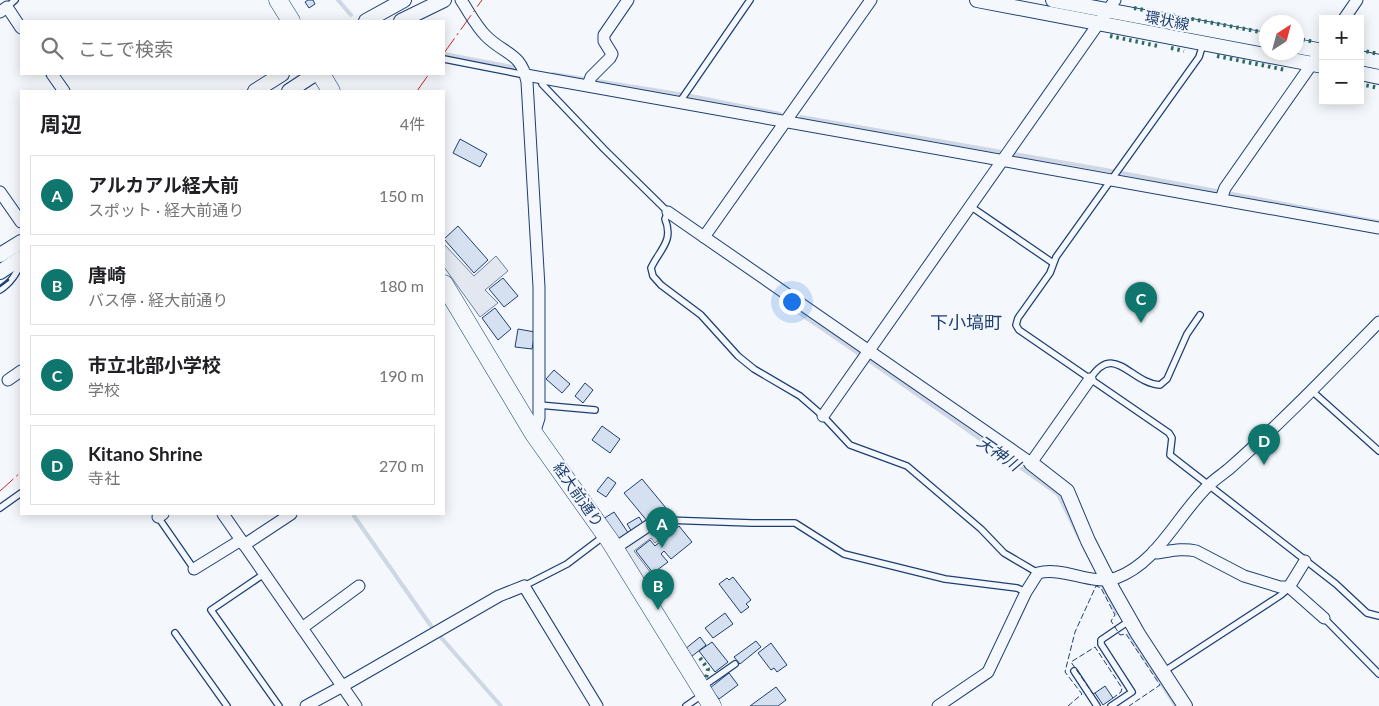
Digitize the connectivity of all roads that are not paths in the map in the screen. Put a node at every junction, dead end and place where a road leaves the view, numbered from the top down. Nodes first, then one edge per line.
1 (278, 0) edge
2 (404, 0) edge
3 (444, 0) edge
4 (462, 0) edge
5 (628, 0) edge
6 (750, 0) edge
7 (871, 0) edge
8 (977, 0) edge
9 (1053, 0) edge
10 (1356, 0) edge
11 (1111, 5) edge
12 (7, 6) edge
13 (1347, 15) edge
14 (290, 20) edge
15 (368, 20) edge
16 (403, 20) edge
17 (1098, 24) junction
18 (20, 26) edge
19 (1259, 38) edge
20 (1202, 44) junction
21 (1304, 47) edge
22 (1319, 50) edge
23 (445, 59) edge
24 (1364, 59) edge
25 (1379, 62) edge
26 (1317, 65) edge
27 (53, 75) edge
28 (280, 75) edge
29 (313, 75) edge
30 (322, 75) edge
31 (526, 75) junction
32 (1364, 75) edge
33 (1379, 77) edge
34 (542, 78) junction
35 (588, 85) junction
36 (63, 90) edge
37 (258, 90) edge
38 (291, 90) edge
39 (330, 90) edge
40 (679, 103) junction
41 (786, 121) junction
42 (1003, 160) junction
43 (1113, 180) junction
44 (0, 192) edge
45 (1221, 199) junction
46 (970, 206) junction
47 (668, 212) junction
48 (20, 221) edge
49 (1379, 228) edge
50 (704, 237) junction
51 (0, 244) edge
52 (19, 249) edge
53 (0, 256) edge
54 (1053, 263) junction
55 (20, 264) edge
56 (0, 272) edge
57 (445, 286) edge
58 (0, 290) edge
59 (1200, 315) dead end
60 (1379, 322) edge
61 (869, 351) junction
62 (20, 372) edge
63 (1090, 379) junction
64 (8, 380) dead end
65 (1312, 391) junction
66 (539, 405) junction
67 (595, 410) dead end
68 (823, 416) junction
69 (534, 434) junction
70 (1379, 451) edge
71 (1031, 463) junction
72 (1208, 485) junction
73 (20, 494) edge
74 (0, 508) edge
75 (159, 515) edge
76 (224, 515) edge
77 (289, 515) edge
78 (665, 520) joint
79 (242, 542) junction
80 (610, 542) junction
81 (1154, 551) junction
82 (1304, 561) junction
83 (194, 569) joint
84 (1038, 573) junction
85 (264, 574) junction
86 (1107, 579) junction
87 (359, 586) dead end
88 (524, 586) junction
89 (1289, 587) junction
90 (1026, 592) junction
91 (1379, 616) edge
92 (1324, 618) joint
93 (1130, 620) junction
94 (302, 628) junction
95 (175, 633) dead end
96 (735, 664) dead end
97 (1074, 671) dead end
98 (1163, 672) junction
99 (1379, 674) edge
100 (342, 687) junction
101 (706, 696) edge
102 (953, 702) edge
103 (227, 706) edge
104 (279, 706) edge
105 (306, 706) edge
106 (356, 706) edge
107 (597, 706) edge
108 (686, 706) edge
109 (938, 706) edge
110 (1097, 706) edge
111 (1111, 706) edge
112 (1185, 706) edge

1 - 14 main road
2 - 15 street
3 - 16 street
4 - 31 street
5 - 35 street
6 - 40 lane
7 - 41 street
8 - 17 street, 環状線
9 - 11 street, 環状線
10 - 13 street
11 - 17 street
11 - 19 street, 環状線
12 - 18 street
17 - 20 street, 環状線
17 - 42 street
20 - 26 street, 環状線
20 - 43 lane
21 - 22 street
23 - 31 lane
24 - 25 street
26 - 45 street
27 - 36 street
28 - 37 street
29 - 38 street
30 - 39 main road
31 - 34 street
31 - 66 street
32 - 33 street
34 - 35 street
34 - 47 lane
35 - 40 street
40 - 41 street
41 - 42 street
41 - 50 street
42 - 43 street
42 - 46 street
43 - 45 street
43 - 54 lane
44 - 48 street
45 - 49 street
46 - 54 lane
46 - 61 street
47 - 50 street
47 - 68 lane
50 - 61 street
51 - 52 lane
52 - 53 street
52 - 56 street
54 - 63 lane
55 - 58 lane
57 - 69 main road, 経大前通り
59 - 63 lane
60 - 65 street
61 - 68 street
61 - 71 street
62 - 64 street
63 - 71 street
63 - 72 lane
65 - 70 lane
65 - 72 street
66 - 67 lane
66 - 69 street
68 - 84 lane
69 - 80 main road, 経大前通り
71 - 86 street
72 - 81 street
72 - 82 lane
73 - 74 lane
75 - 83 lane
76 - 79 street
77 - 79 street
78 - 80 street
78 - 90 lane
79 - 83 street
79 - 85 street
80 - 88 lane
80 - 101 main road, 経大前通り
81 - 86 street
81 - 89 street
82 - 89 street
82 - 91 lane
84 - 86 street
84 - 90 street
85 - 94 street
85 - 104 lane
86 - 93 street
87 - 94 street
88 - 100 street
88 - 107 street
89 - 92 street
89 - 98 lane
90 - 102 street
92 - 99 lane
93 - 98 street
93 - 111 lane
94 - 100 street
95 - 103 lane
96 - 101 lane
97 - 110 lane
98 - 112 street
100 - 105 street
100 - 106 street
101 - 108 lane
102 - 109 street

